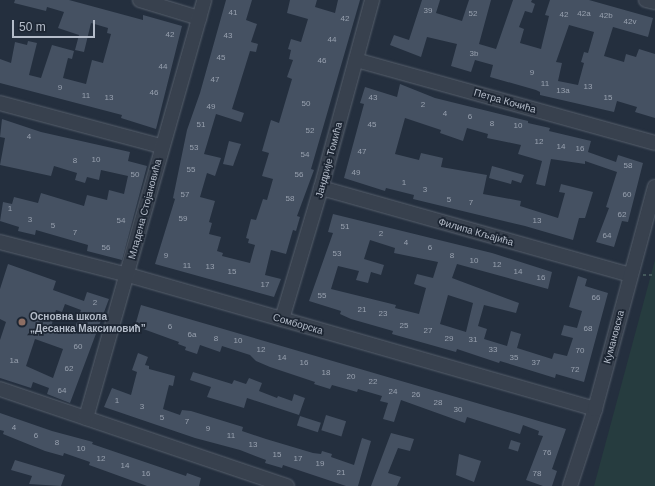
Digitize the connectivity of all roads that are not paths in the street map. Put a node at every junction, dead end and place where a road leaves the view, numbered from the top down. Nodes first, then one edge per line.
1 (140, 0) edge
2 (204, 0) edge
3 (372, 0) edge
4 (646, 0) edge
5 (655, 2) edge
6 (199, 18) junction
7 (356, 60) junction
8 (0, 103) edge
9 (655, 143) edge
10 (161, 146) junction
11 (655, 187) edge
12 (321, 188) junction
13 (0, 242) edge
14 (128, 275) junction
15 (630, 275) junction
16 (282, 319) junction
17 (0, 389) edge
18 (595, 409) junction
19 (86, 418) junction
20 (287, 486) edge
21 (570, 486) edge

1 - 6 street
2 - 6 street, Младена Стојановића
3 - 7 street, Јандрије Томића
4 - 5 street
6 - 10 street, Младена Стојановића
7 - 9 street, Петра Кочића
7 - 12 street, Јандрије Томића
8 - 10 street
10 - 14 street, Младена Стојановића
11 - 15 street, Кумановска
12 - 15 street, Филипа Кљајића
12 - 16 street, Јандрије Томића
13 - 14 street, Сомборска
14 - 16 street, Сомборска
14 - 19 street, Младена Стојановића
15 - 18 street, Кумановска
16 - 18 street, Сомборска
17 - 19 street
18 - 21 street, Кумановска
19 - 20 street

